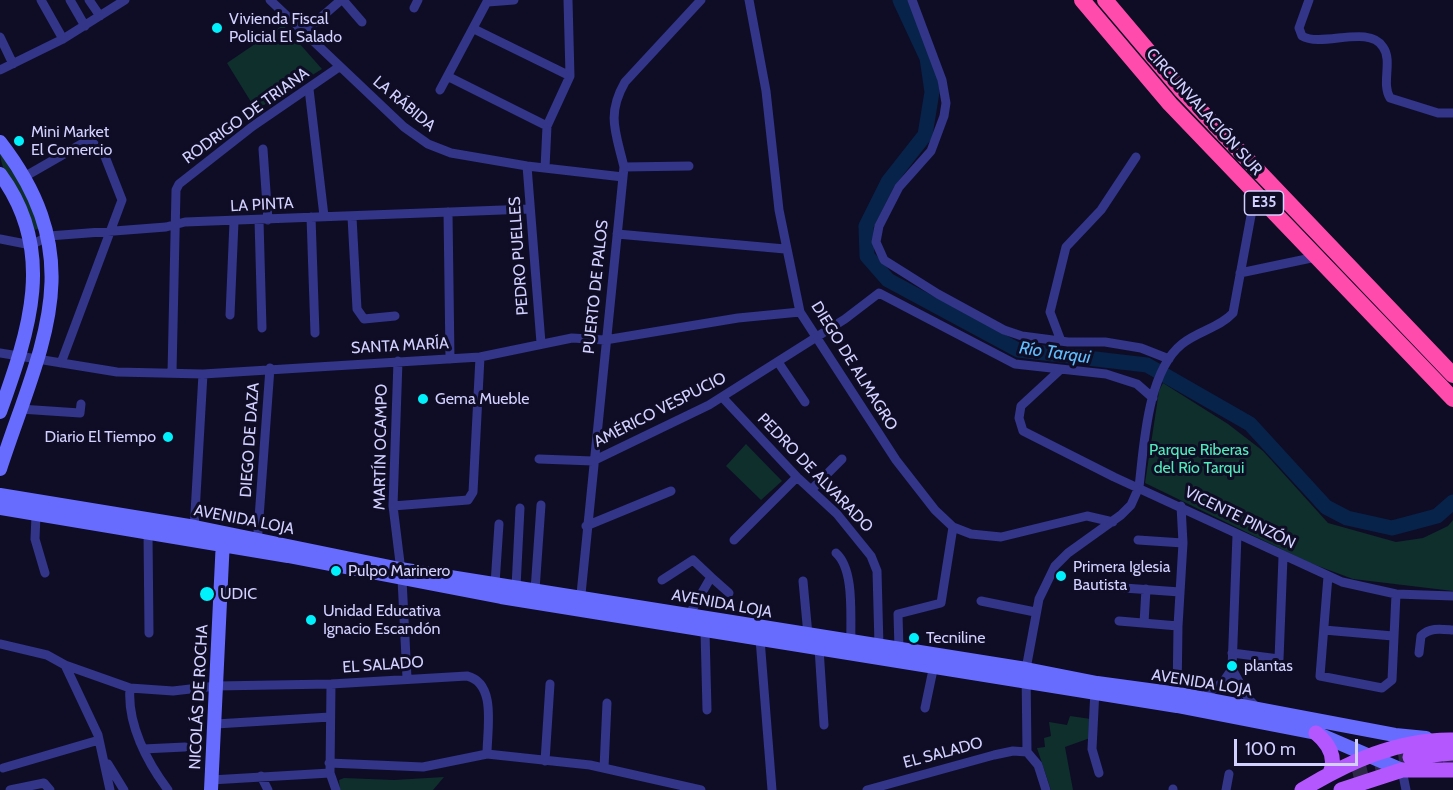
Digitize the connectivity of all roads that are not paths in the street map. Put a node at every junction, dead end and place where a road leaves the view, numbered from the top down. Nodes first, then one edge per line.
1 (41, 0) edge
2 (70, 0) edge
3 (89, 0) edge
4 (125, 0) edge
5 (270, 0) edge
6 (514, 0) edge
7 (568, 0) edge
8 (700, 0) edge
9 (749, 0) edge
10 (912, 0) edge
11 (1082, 0) edge
12 (1105, 0) edge
13 (1309, 0) edge
14 (339, 1) edge
15 (488, 1) edge
16 (100, 16) junction
17 (362, 21) dead end
18 (85, 26) junction
19 (474, 28) junction
20 (303, 33) junction
21 (0, 37) edge
22 (63, 39) junction
23 (13, 64) junction
24 (339, 67) junction
25 (0, 70) edge
26 (570, 76) junction
27 (449, 77) junction
28 (309, 89) junction
29 (440, 90) dead end
30 (1453, 113) edge
31 (547, 126) junction
32 (0, 142) edge
33 (263, 150) dead end
34 (1136, 157) dead end
35 (527, 166) junction
36 (689, 166) dead end
37 (545, 168) junction
38 (623, 172) junction
39 (0, 174) edge
40 (24, 177) junction
41 (1255, 194) junction
42 (529, 209) junction
43 (448, 212) junction
44 (324, 216) junction
45 (311, 217) junction
46 (352, 217) junction
47 (264, 220) junction
48 (234, 222) junction
49 (176, 223) junction
50 (111, 230) junction
51 (617, 234) junction
52 (49, 236) junction
53 (0, 239) edge
54 (31, 245) junction
55 (785, 249) junction
56 (1316, 257) junction
57 (1240, 273) junction
58 (800, 312) junction
59 (230, 315) dead end
60 (395, 315) dead end
61 (262, 328) dead end
62 (315, 333) dead end
63 (815, 338) junction
64 (605, 340) junction
65 (1061, 341) junction
66 (541, 343) junction
67 (0, 353) edge
68 (20, 355) junction
69 (480, 357) junction
70 (38, 358) junction
71 (450, 359) junction
72 (398, 360) junction
73 (778, 362) junction
74 (61, 363) junction
75 (1167, 364) junction
76 (270, 368) junction
77 (1060, 370) junction
78 (172, 373) junction
79 (203, 374) junction
80 (1453, 375) edge
81 (723, 398) junction
82 (1153, 398) junction
83 (1453, 399) edge
84 (805, 402) dead end
85 (81, 404) dead end
86 (20, 409) junction
87 (0, 412) edge
88 (539, 459) dead end
89 (842, 459) dead end
90 (593, 460) junction
91 (0, 469) edge
92 (797, 477) junction
93 (1139, 487) junction
94 (811, 490) junction
95 (671, 491) dead end
96 (0, 495) edge
97 (541, 505) dead end
98 (393, 506) junction
99 (1181, 506) junction
100 (520, 507) dead end
101 (0, 508) edge
102 (36, 515) junction
103 (1113, 522) junction
104 (499, 524) dead end
105 (586, 526) junction
106 (953, 527) junction
107 (148, 533) junction
108 (194, 534) junction
109 (1237, 536) junction
110 (223, 540) junction
111 (734, 540) dead end
112 (1138, 540) dead end
113 (1183, 543) junction
114 (257, 546) junction
115 (836, 553) dead end
116 (1283, 557) junction
117 (45, 573) dead end
118 (401, 574) junction
119 (1328, 576) junction
120 (711, 577) junction
121 (662, 580) dead end
122 (803, 581) dead end
123 (495, 584) junction
124 (516, 587) junction
125 (1124, 588) dead end
126 (1146, 589) junction
127 (535, 590) junction
128 (1180, 592) junction
129 (729, 593) dead end
130 (1396, 594) junction
131 (1453, 596) edge
132 (981, 601) dead end
133 (580, 603) junction
134 (1035, 612) junction
135 (689, 615) junction
136 (1119, 621) dead end
137 (1144, 623) junction
138 (1178, 626) junction
139 (1324, 630) junction
140 (1453, 630) edge
141 (705, 631) junction
142 (149, 633) dead end
143 (808, 635) junction
144 (1393, 636) junction
145 (760, 639) junction
146 (851, 641) junction
147 (0, 644) edge
148 (879, 646) junction
149 (819, 648) junction
150 (899, 649) junction
151 (1232, 653) junction
152 (1419, 653) dead end
153 (65, 665) junction
154 (934, 665) junction
155 (1232, 669) junction
156 (1025, 674) junction
157 (407, 678) junction
158 (331, 684) junction
159 (550, 684) dead end
160 (216, 686) junction
161 (130, 688) junction
162 (1096, 688) junction
163 (1200, 699) junction
164 (1177, 700) junction
165 (607, 704) dead end
166 (925, 708) dead end
167 (1258, 709) junction
168 (707, 710) dead end
169 (330, 717) junction
170 (216, 724) junction
171 (824, 725) dead end
172 (1316, 732) junction
173 (99, 740) junction
174 (1446, 740) edge
175 (185, 747) dead end
176 (142, 749) junction
177 (1027, 752) junction
178 (1453, 753) edge
179 (486, 754) junction
180 (104, 756) junction
181 (1367, 756) junction
182 (546, 761) junction
183 (1406, 763) junction
184 (3, 768) dead end
185 (329, 768) junction
186 (604, 768) junction
187 (1453, 770) edge
188 (1099, 773) dead end
189 (1330, 773) junction
190 (1229, 774) dead end
191 (261, 776) junction
192 (1347, 782) edge
193 (211, 785) edge
194 (10, 790) edge
195 (50, 790) edge
196 (110, 790) edge
197 (124, 790) edge
198 (168, 790) edge
199 (267, 790) edge
200 (336, 790) edge
201 (702, 790) edge
202 (772, 790) edge
203 (867, 790) edge
204 (1046, 790) edge
205 (1226, 790) edge
206 (1302, 790) edge
207 (1314, 790) edge
208 (1326, 790) edge
209 (1406, 790) edge

1 - 22 street
2 - 18 street
3 - 16 street
4 - 16 street
5 - 20 street, LA RÁBIDA
6 - 15 street
7 - 26 street
8 - 38 street, PUERTO DE PALOS
9 - 55 street, DIEGO DE ALMAGRO
10 - 65 street
11 - 41 highway, CIRCUNVALACIÓN SUR / E35
12 - 80 highway, CIRCUNVALACIÓN SUR / E35
13 - 30 street
14 - 17 street
14 - 20 street
15 - 19 street
16 - 18 street
18 - 22 street
19 - 26 street
19 - 27 street
20 - 24 street, LA RÁBIDA
21 - 23 street
22 - 23 street
23 - 25 street
24 - 28 street, RODRIGO DE TRIANA
24 - 35 street, LA RÁBIDA
26 - 31 street
27 - 29 street
27 - 31 street
28 - 44 street
28 - 49 street, RODRIGO DE TRIANA
31 - 37 street
32 - 40 main road
33 - 47 street
34 - 65 street
35 - 37 street, LA RÁBIDA
35 - 42 street, PEDRO PUELLES
36 - 38 street, LA RÁBIDA
37 - 38 street, LA RÁBIDA
38 - 51 street, PUERTO DE PALOS
39 - 54 main road
40 - 50 street
40 - 52 main road
41 - 56 highway, CIRCUNVALACIÓN SUR / E35
41 - 57 street
42 - 43 street, LA PINTA
42 - 66 street, PEDRO PUELLES
43 - 46 street, LA PINTA
43 - 71 street
44 - 45 street, LA PINTA
44 - 46 street, LA PINTA
45 - 47 street, LA PINTA
45 - 62 street
46 - 60 street
47 - 48 street, LA PINTA
47 - 61 street
48 - 49 street, LA PINTA
48 - 59 street
49 - 50 street, LA PINTA
49 - 78 street, RODRIGO DE TRIANA
50 - 52 street, LA PINTA
50 - 74 street
51 - 55 street
51 - 64 street, PUERTO DE PALOS
52 - 54 street, LA PINTA
52 - 70 main road
53 - 54 street
54 - 68 main road
55 - 58 street, DIEGO DE ALMAGRO
56 - 57 street
56 - 83 highway, CIRCUNVALACIÓN SUR / E35
57 - 75 street
58 - 63 street, DIEGO DE ALMAGRO
58 - 64 street, SANTA MARÍA
63 - 73 street, AMÉRICO VESPUCIO
63 - 77 street, AMÉRICO VESPUCIO
63 - 106 street, DIEGO DE ALMAGRO
64 - 66 street, SANTA MARÍA
64 - 90 street, PUERTO DE PALOS
65 - 75 street
66 - 69 street, SANTA MARÍA
67 - 68 street, SANTA MARÍA
68 - 70 street, SANTA MARÍA
68 - 87 main road
69 - 71 street, SANTA MARÍA
69 - 98 street
70 - 74 street, SANTA MARÍA
70 - 86 main road
71 - 72 street, SANTA MARÍA
72 - 76 street, SANTA MARÍA
72 - 98 street, MARTÍN OCAMPO
73 - 81 street, AMÉRICO VESPUCIO
73 - 84 street
74 - 78 street, SANTA MARÍA
75 - 82 street
76 - 79 street, SANTA MARÍA
76 - 114 street, DIEGO DE DAZA
77 - 82 street
77 - 93 street, VICENTE PINZÓN
78 - 79 street, SANTA MARÍA
79 - 108 street
81 - 90 street, AMÉRICO VESPUCIO
81 - 92 street, PEDRO DE ALVARADO
82 - 93 street
85 - 86 street
86 - 91 main road
88 - 90 street, AMÉRICO VESPUCIO
89 - 94 street
90 - 105 street, PUERTO DE PALOS
92 - 94 street, PEDRO DE ALVARADO
92 - 111 street
93 - 99 street, VICENTE PINZÓN
93 - 103 street
94 - 148 street, PEDRO DE ALVARADO
95 - 105 street
96 - 108 main road, AVENIDA LOJA
97 - 127 street
98 - 118 street, MARTÍN OCAMPO
99 - 109 street, VICENTE PINZÓN
99 - 113 street
100 - 124 street
101 - 102 main road, AVENIDA LOJA
102 - 107 main road, AVENIDA LOJA
102 - 117 street
103 - 106 street, DIEGO DE ALMAGRO
103 - 134 street
104 - 123 street
105 - 133 street, PUERTO DE PALOS
106 - 150 street
107 - 108 main road, AVENIDA LOJA
107 - 142 street
108 - 110 main road, AVENIDA LOJA
109 - 116 street, VICENTE PINZÓN
109 - 151 street
110 - 114 main road, AVENIDA LOJA
110 - 160 main road, NICOLÁS DE ROCHA
112 - 113 street
113 - 128 street
114 - 118 main road, AVENIDA LOJA
115 - 146 street
116 - 119 street, VICENTE PINZÓN
116 - 151 street
118 - 123 main road, AVENIDA LOJA
118 - 133 main road, AVENIDA LOJA
118 - 157 street, MARTÍN OCAMPO
119 - 130 street, VICENTE PINZÓN
119 - 139 street
120 - 121 street
120 - 129 street
120 - 135 street
122 - 143 street
123 - 124 main road, AVENIDA LOJA
124 - 127 main road, AVENIDA LOJA
125 - 126 street
126 - 128 street
126 - 137 street
127 - 133 main road, AVENIDA LOJA
128 - 138 street
130 - 131 street, VICENTE PINZÓN
130 - 144 street
132 - 134 street
133 - 135 main road, AVENIDA LOJA
133 - 141 main road, AVENIDA LOJA
134 - 156 street
135 - 143 main road, AVENIDA LOJA
136 - 137 street
137 - 138 street
138 - 164 street
139 - 144 street
139 - 144 street
140 - 152 street
141 - 145 main road, AVENIDA LOJA
141 - 168 street
143 - 146 main road, AVENIDA LOJA
145 - 149 main road, AVENIDA LOJA
145 - 202 street
146 - 148 main road, AVENIDA LOJA
147 - 153 street, EL SALADO
148 - 150 main road, AVENIDA LOJA
149 - 154 main road, AVENIDA LOJA
149 - 171 street
150 - 156 main road, AVENIDA LOJA
151 - 155 street
153 - 161 street, EL SALADO
153 - 173 street
154 - 156 main road, AVENIDA LOJA
154 - 166 street
155 - 163 street
155 - 167 street
156 - 162 main road, AVENIDA LOJA
156 - 177 street
157 - 158 street, EL SALADO
157 - 179 street, EL SALADO
158 - 160 street, EL SALADO
158 - 169 street
159 - 182 street
160 - 161 street, EL SALADO
160 - 170 main road, NICOLÁS DE ROCHA
161 - 176 street
162 - 164 main road, AVENIDA LOJA
162 - 188 street
163 - 164 main road, AVENIDA LOJA
163 - 167 main road, AVENIDA LOJA
164 - 172 main road, AVENIDA LOJA
165 - 186 street
167 - 174 main road, AVENIDA LOJA
169 - 170 street
169 - 185 street
170 - 193 main road, NICOLÁS DE ROCHA
172 - 181 main road, AVENIDA LOJA
172 - 189 main road
173 - 180 street
173 - 184 street
174 - 181 main road
175 - 176 street
176 - 198 street
177 - 203 street, EL SALADO
177 - 204 street
178 - 183 main road
179 - 182 street
179 - 185 street
180 - 196 street
180 - 197 street
181 - 183 main road, AVENIDA LOJA
181 - 189 main road
182 - 186 street
183 - 187 main road
183 - 192 main road
183 - 209 street
185 - 191 street
185 - 200 street
186 - 201 street
189 - 206 main road
190 - 205 street
191 - 193 street
191 - 199 street
192 - 207 main road
192 - 208 main road
194 - 195 street

